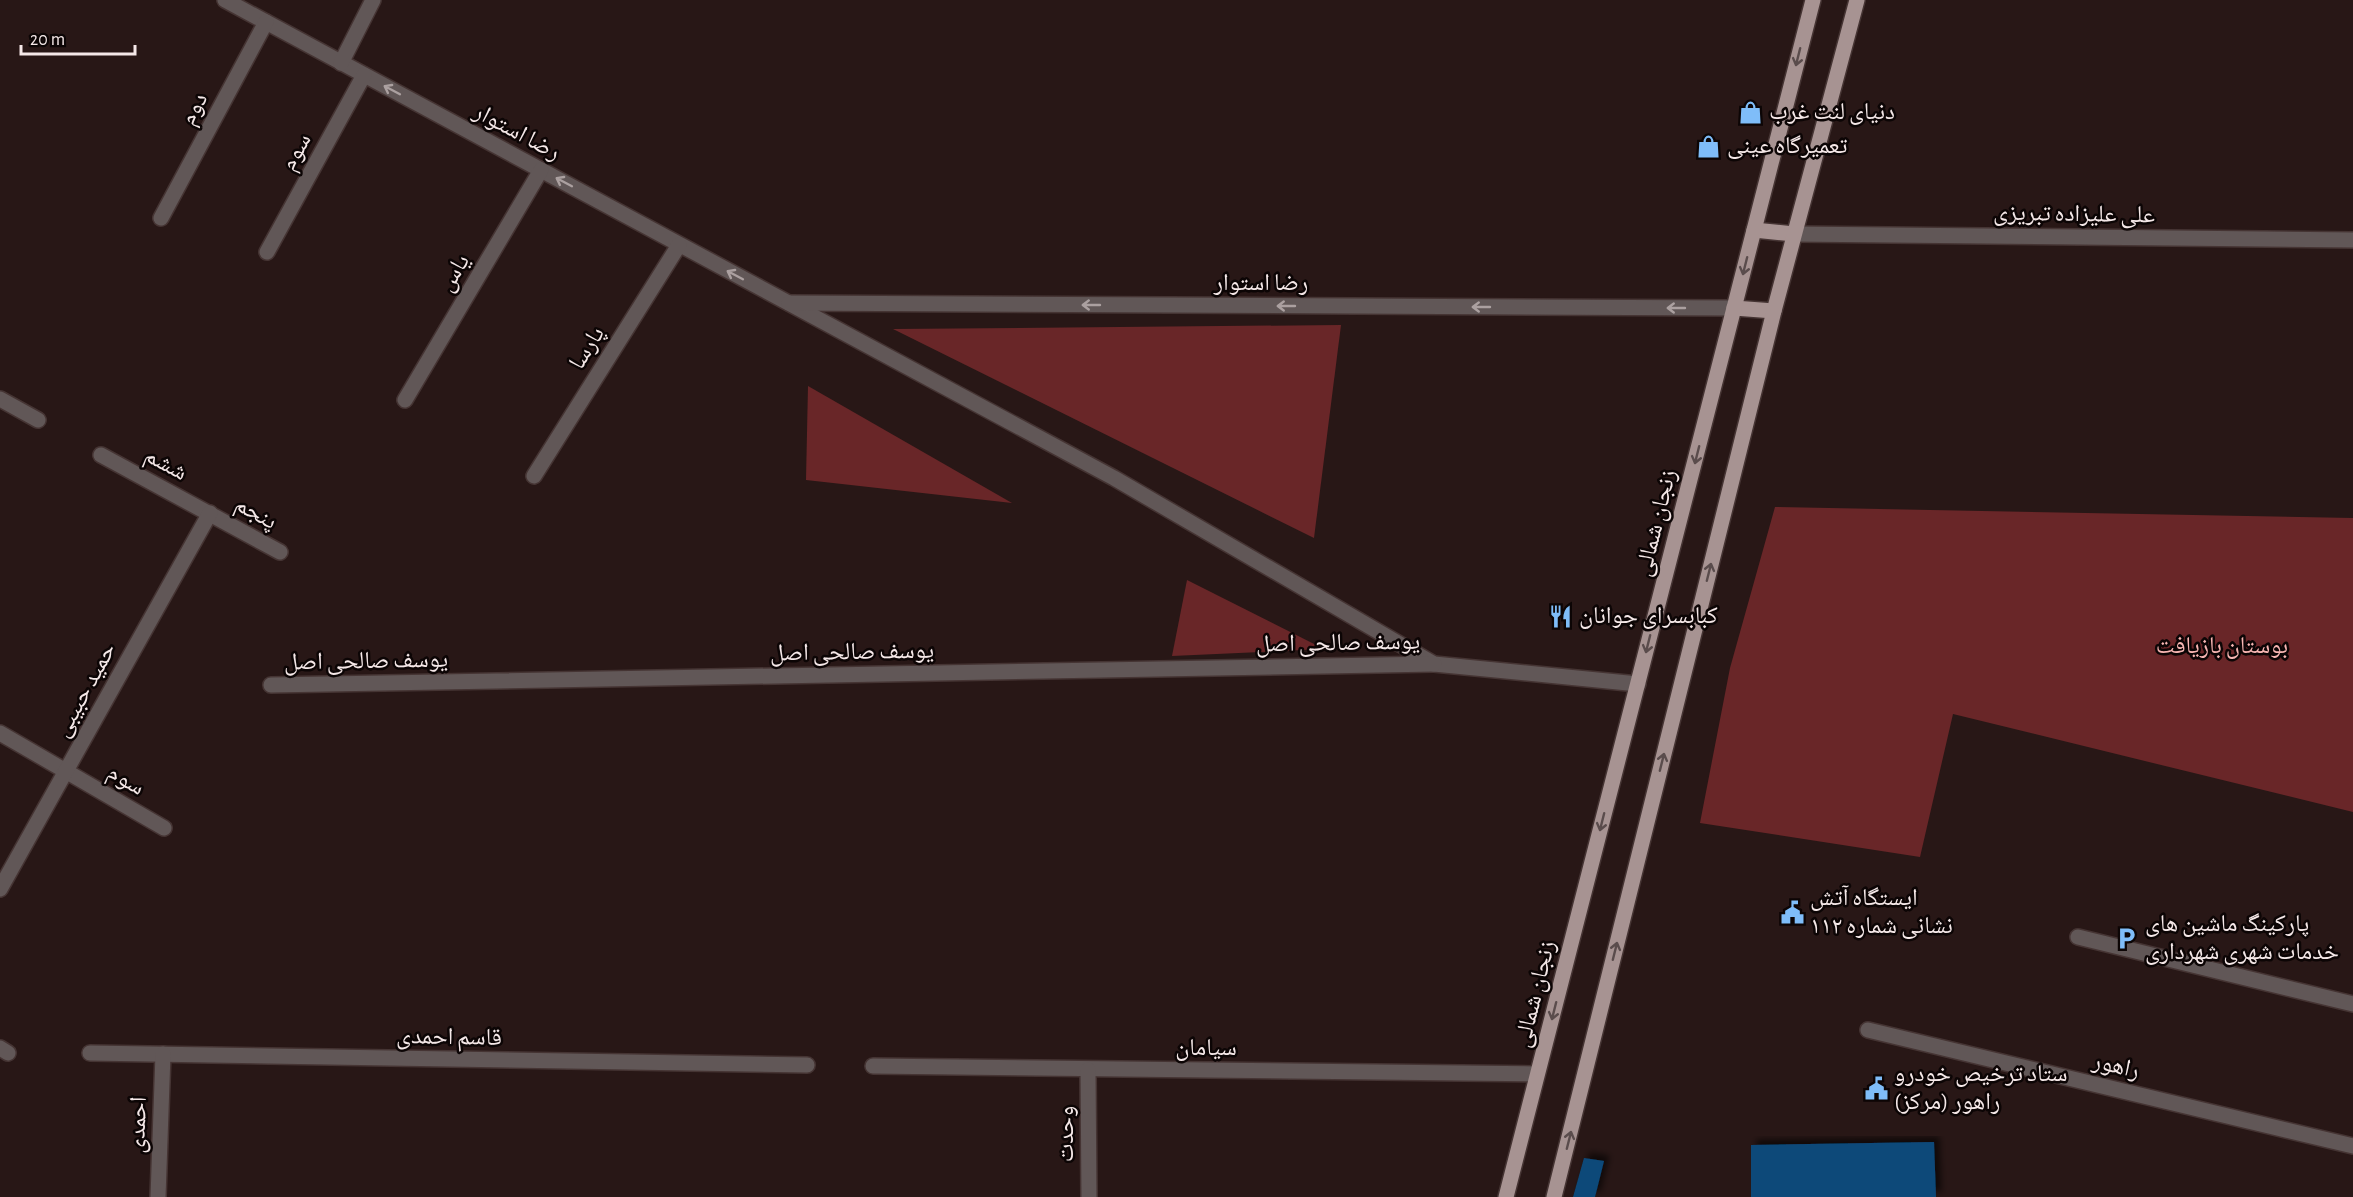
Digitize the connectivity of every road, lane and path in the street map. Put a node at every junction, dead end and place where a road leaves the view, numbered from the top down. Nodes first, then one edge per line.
1 (225, 0) edge
2 (373, 0) edge
3 (1813, 0) edge
4 (1857, 0) edge
5 (266, 22) junction
6 (341, 63) junction
7 (364, 75) junction
8 (541, 170) junction
9 (161, 218) dead end
10 (1754, 230) junction
11 (1794, 234) junction
12 (2353, 240) edge
13 (679, 245) junction
14 (267, 252) dead end
15 (787, 303) junction
16 (1734, 308) junction
17 (1774, 311) junction
18 (0, 399) edge
19 (405, 400) dead end
20 (38, 420) dead end
21 (101, 455) dead end
22 (534, 476) dead end
23 (210, 513) junction
24 (280, 552) dead end
25 (1434, 664) junction
26 (1638, 684) junction
27 (271, 685) dead end
28 (0, 733) edge
29 (66, 771) junction
30 (164, 828) dead end
31 (0, 889) edge
32 (2078, 937) dead end
33 (2353, 1004) edge
34 (1868, 1029) dead end
35 (90, 1053) dead end
36 (163, 1054) junction
37 (807, 1065) dead end
38 (873, 1066) dead end
39 (1088, 1070) junction
40 (1537, 1074) junction
41 (2353, 1146) edge
42 (158, 1197) edge
43 (1089, 1197) edge
44 (1506, 1197) edge
45 (1554, 1197) edge

1 - 5 street, رضا استوار
2 - 6 street
3 -> 10 main road, زنجان شمالی
4 - 11 main road
5 - 6 street, رضا استوار
5 - 9 street, دوم
6 - 7 street, رضا استوار
8 -> 7 street, رضا استوار
7 - 14 street, سوم
13 -> 8 street, رضا استوار
8 - 19 street, یاس
10 - 11 main road
10 -> 16 main road, زنجان شمالی
11 - 12 street, علی علیزاده تبریزی
11 - 17 main road
15 -> 13 street, رضا استوار
13 - 22 street, پارسا
16 -> 15 street, رضا استوار
15 - 25 street, رضا استوار
16 - 17 main road
16 -> 26 main road, زنجان شمالی
45 -> 17 main road
18 - 20 street
21 - 23 street, ششم
23 - 24 street, پنجم
23 - 29 street, حمید حبیبی
25 - 26 street, رضا استوار
25 - 27 street, یوسف صالحی اصل
26 -> 40 main road, زنجان شمالی
28 - 29 street, سوم
29 - 30 street, سوم
29 - 31 street, حمید حبیبی
32 - 33 street
34 - 41 street, راهور
35 - 36 street, قاسم احمدی
36 - 37 street, قاسم احمدی
36 - 42 street, احمدی
38 - 39 street, سیامان
39 - 40 street, سیامان
39 - 43 street, وحدت
40 - 44 main road, زنجان شمالی

